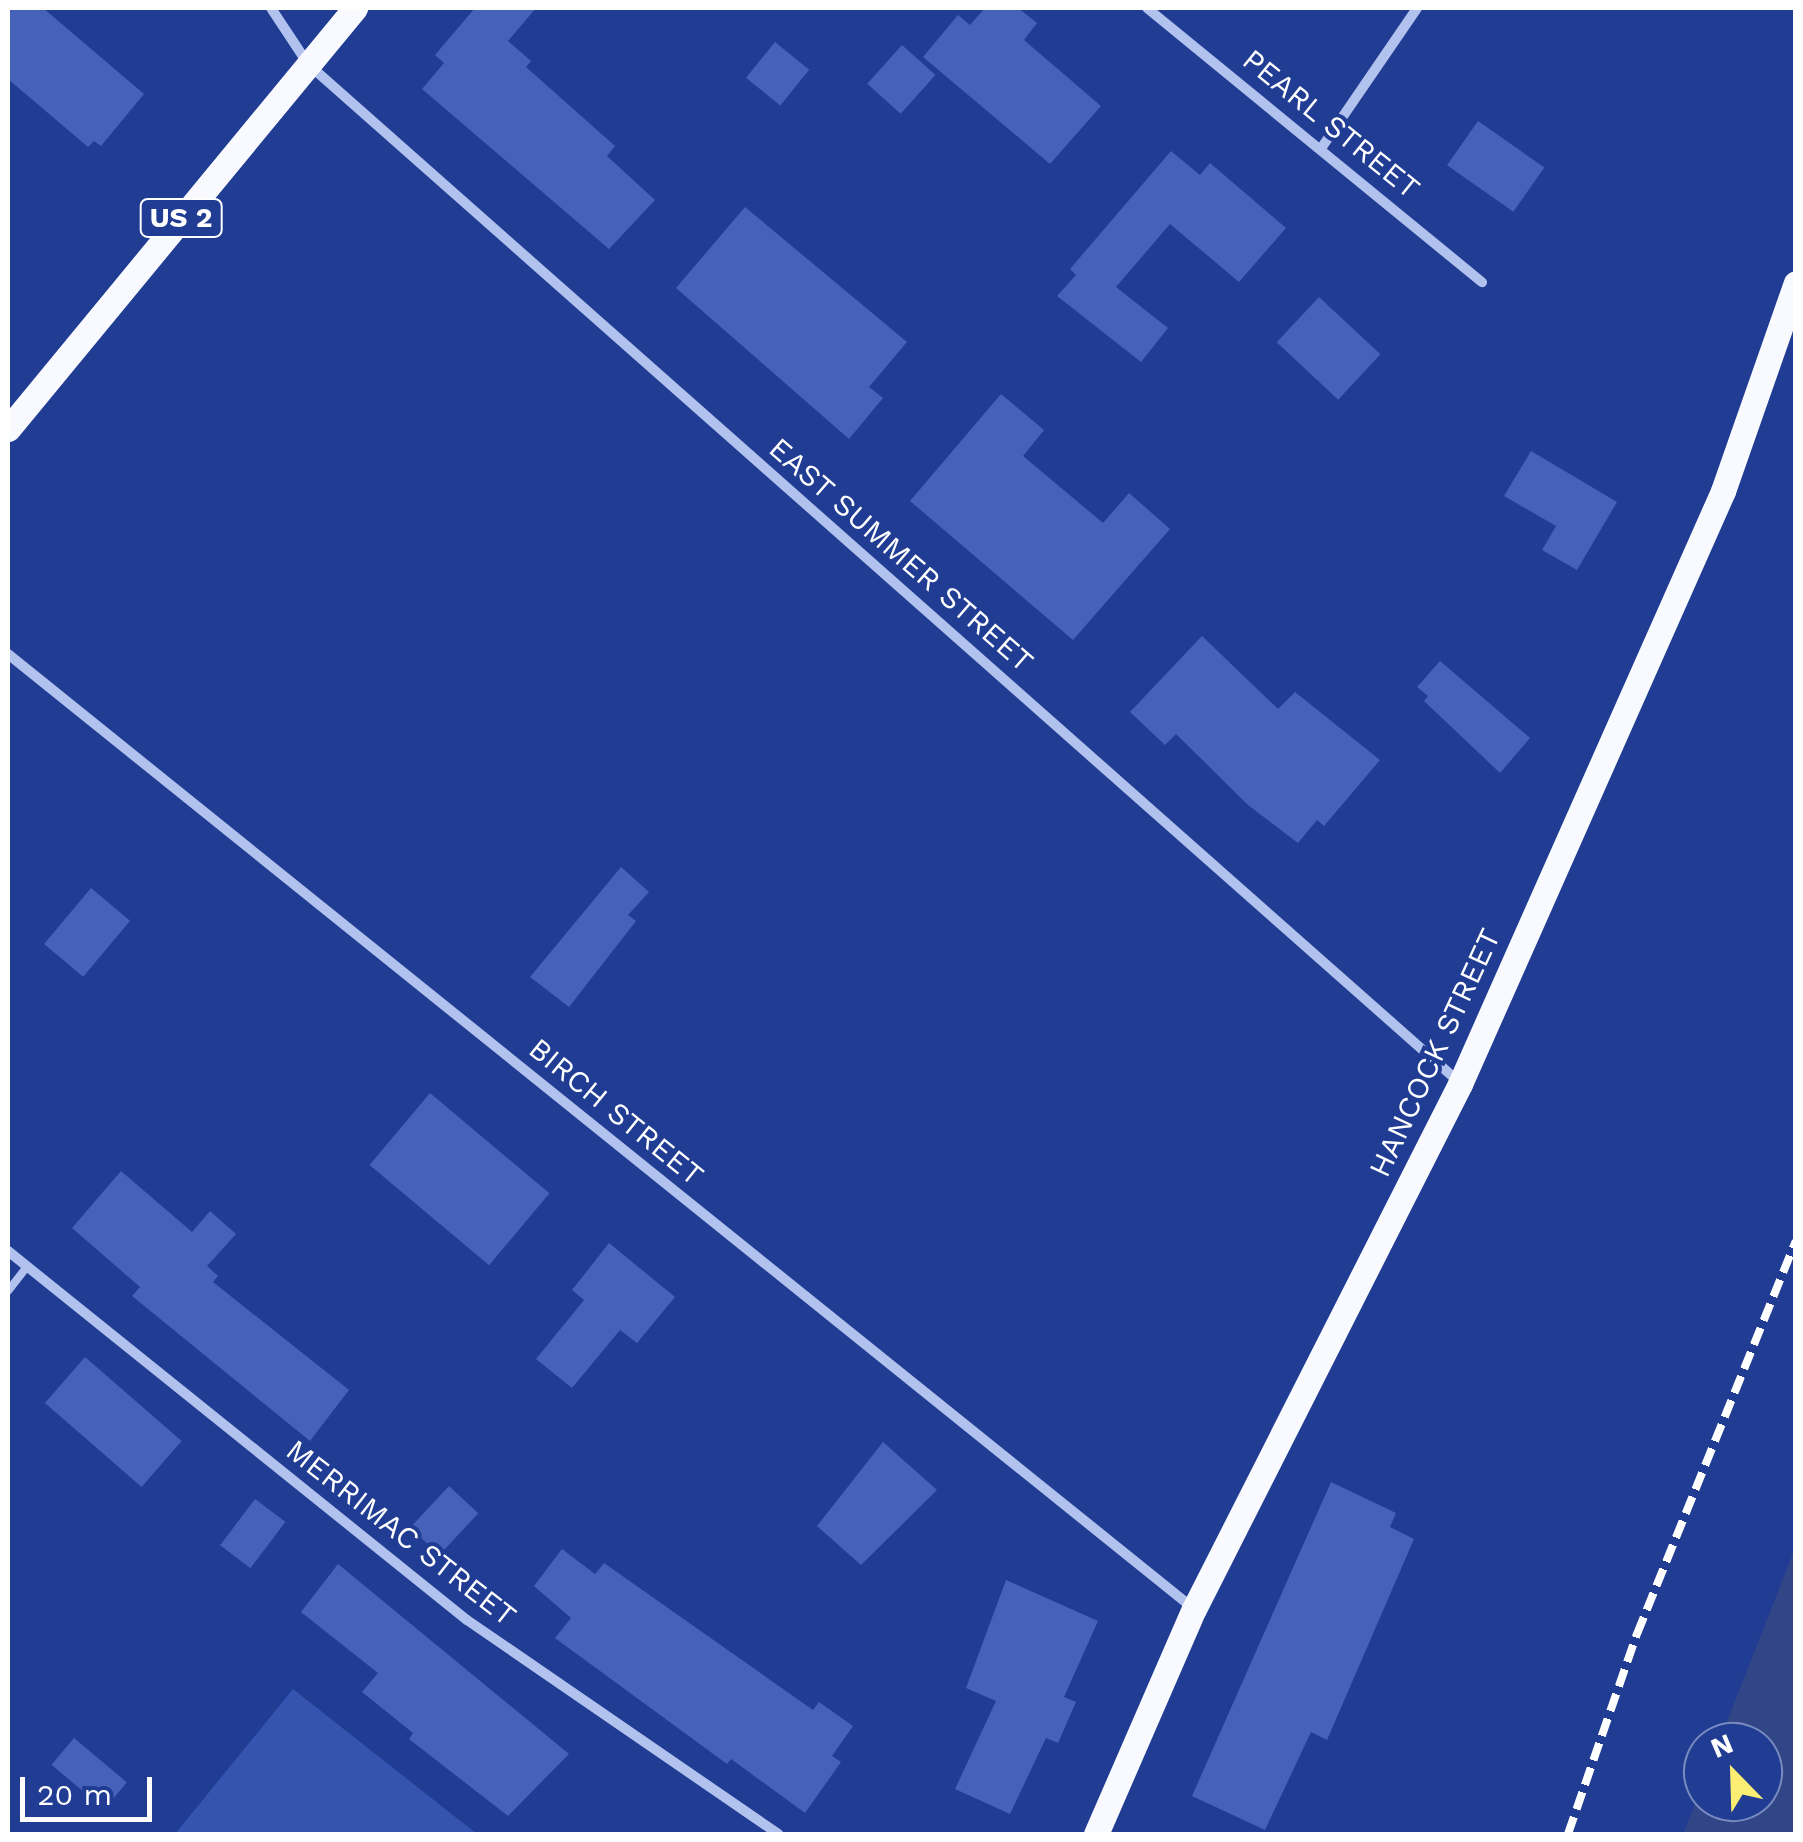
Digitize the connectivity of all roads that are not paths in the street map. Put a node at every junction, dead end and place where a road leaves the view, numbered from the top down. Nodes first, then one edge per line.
1 (271, 8) edge
2 (355, 8) edge
3 (1147, 8) edge
4 (1417, 8) edge
5 (308, 64) junction
6 (1322, 147) junction
7 (1482, 282) dead end
8 (1796, 283) edge
9 (8, 429) edge
10 (8, 654) edge
11 (1460, 1084) junction
12 (8, 1251) edge
13 (27, 1267) junction
14 (8, 1291) edge
15 (1194, 1609) junction
16 (778, 1834) edge
17 (1096, 1834) edge

1 - 5 street, EAST SUMMER STREET
2 - 5 main road, US 2
3 - 6 street, PEARL STREET
4 - 6 street
5 - 9 main road, US 2
5 - 11 street, EAST SUMMER STREET
6 - 7 street, PEARL STREET
8 - 11 main road, HANCOCK STREET
10 - 15 street, BIRCH STREET
11 - 15 main road, HANCOCK STREET
12 - 13 street, MERRIMAC STREET
13 - 14 lane
13 - 16 street, MERRIMAC STREET
15 - 17 main road, HANCOCK STREET

